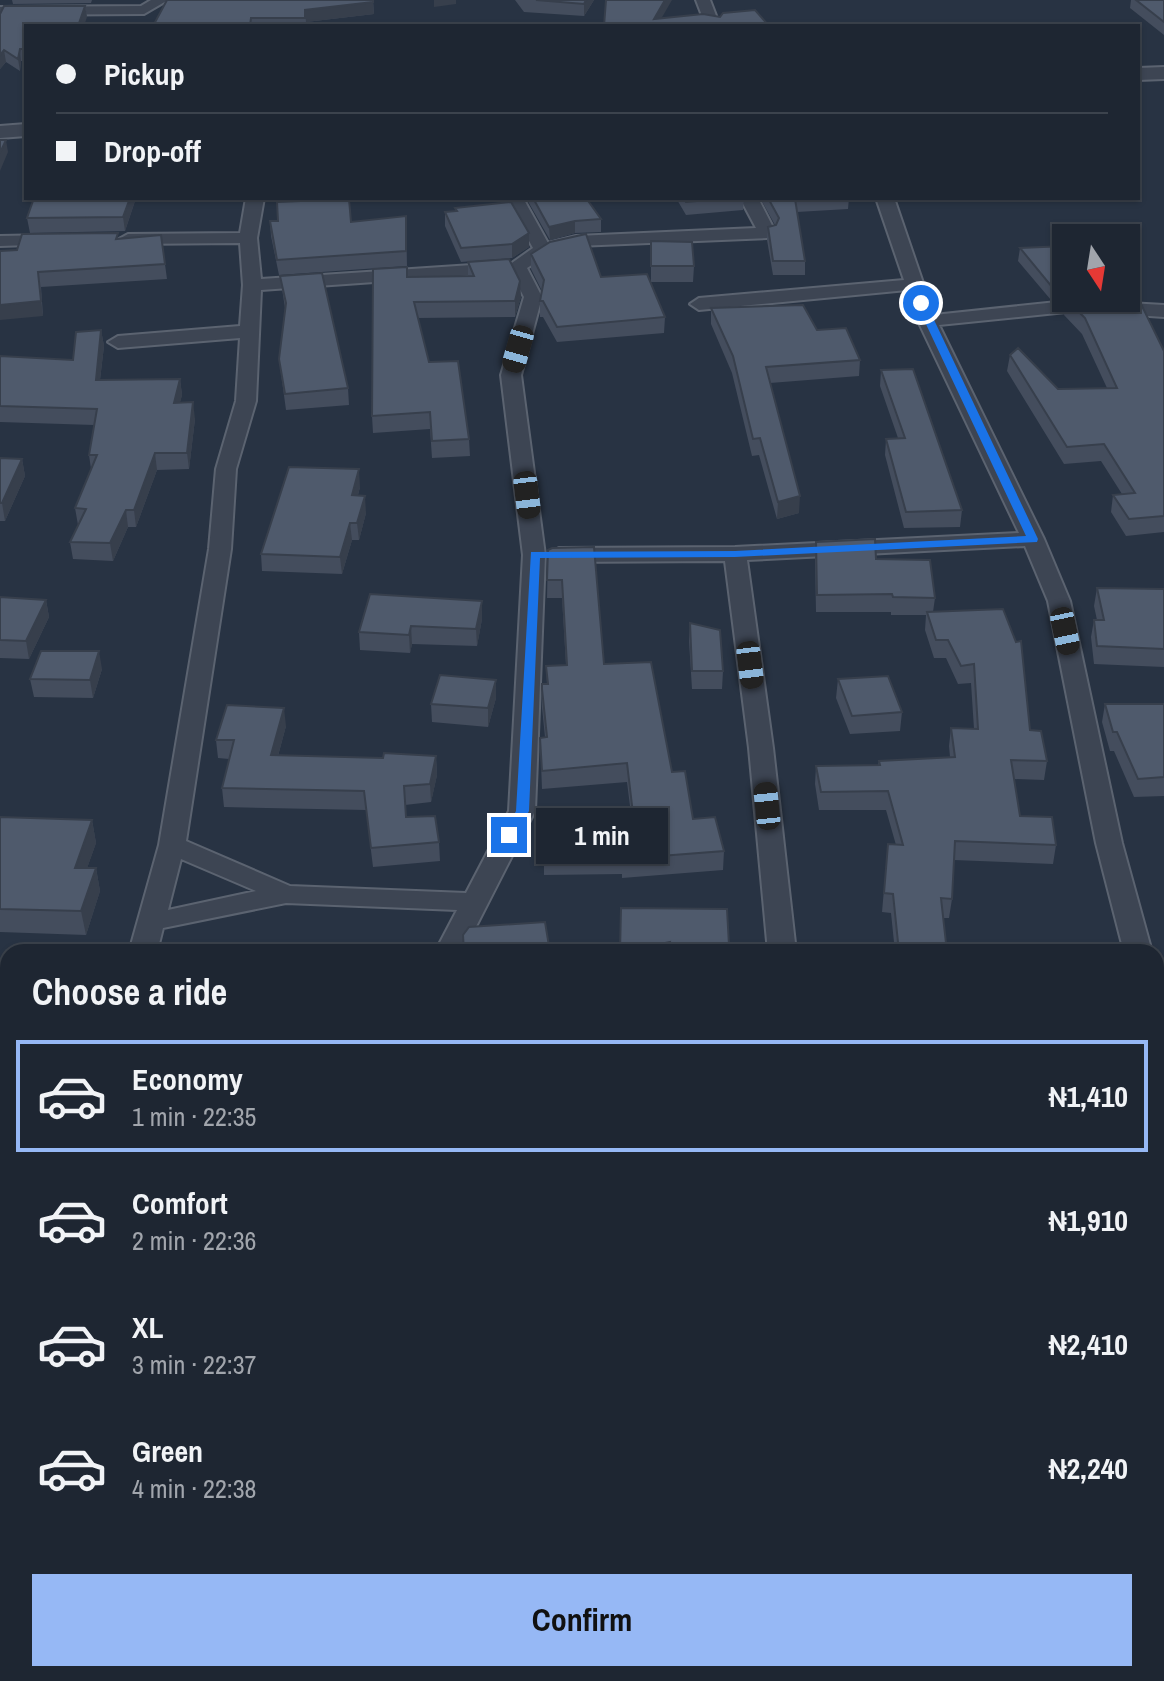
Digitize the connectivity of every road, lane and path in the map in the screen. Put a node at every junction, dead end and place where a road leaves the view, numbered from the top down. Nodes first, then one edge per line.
1 (161, 0) edge
2 (703, 0) edge
3 (144, 10) junction
4 (0, 11) edge
5 (149, 24) edge
6 (712, 24) edge
7 (1164, 73) edge
8 (1140, 74) edge
9 (24, 130) edge
10 (0, 132) edge
11 (255, 200) edge
12 (515, 200) edge
13 (750, 200) edge
14 (886, 200) edge
15 (248, 238) junction
16 (109, 239) edge
17 (78, 240) edge
18 (0, 241) edge
19 (543, 250) junction
20 (517, 266) junction
21 (915, 284) junction
22 (252, 285) junction
23 (699, 304) dead end
24 (1164, 311) edge
25 (927, 321) junction
26 (250, 331) junction
27 (118, 342) dead end
28 (1033, 539) junction
29 (735, 554) junction
30 (534, 555) junction
31 (172, 845) junction
32 (286, 894) junction
33 (475, 902) junction
34 (151, 922) junction
35 (145, 944) edge
36 (453, 944) edge
37 (781, 944) edge
38 (1136, 944) edge

1 - 3 street
2 - 6 street
3 - 4 street
3 - 5 street
7 - 8 street
9 - 10 street
11 - 15 street
12 - 19 street
13 - 19 street
14 - 21 street
15 - 16 street
15 - 22 street
17 - 18 street
19 - 20 street
20 - 22 street
20 - 30 street
21 - 23 street
21 - 25 street
22 - 26 street
24 - 25 street
25 - 28 street
26 - 27 street
26 - 31 street
28 - 29 street
28 - 38 street
29 - 30 street
29 - 37 street
30 - 33 street
31 - 32 street
31 - 34 street
32 - 33 street
32 - 34 street
33 - 36 street
34 - 35 street

